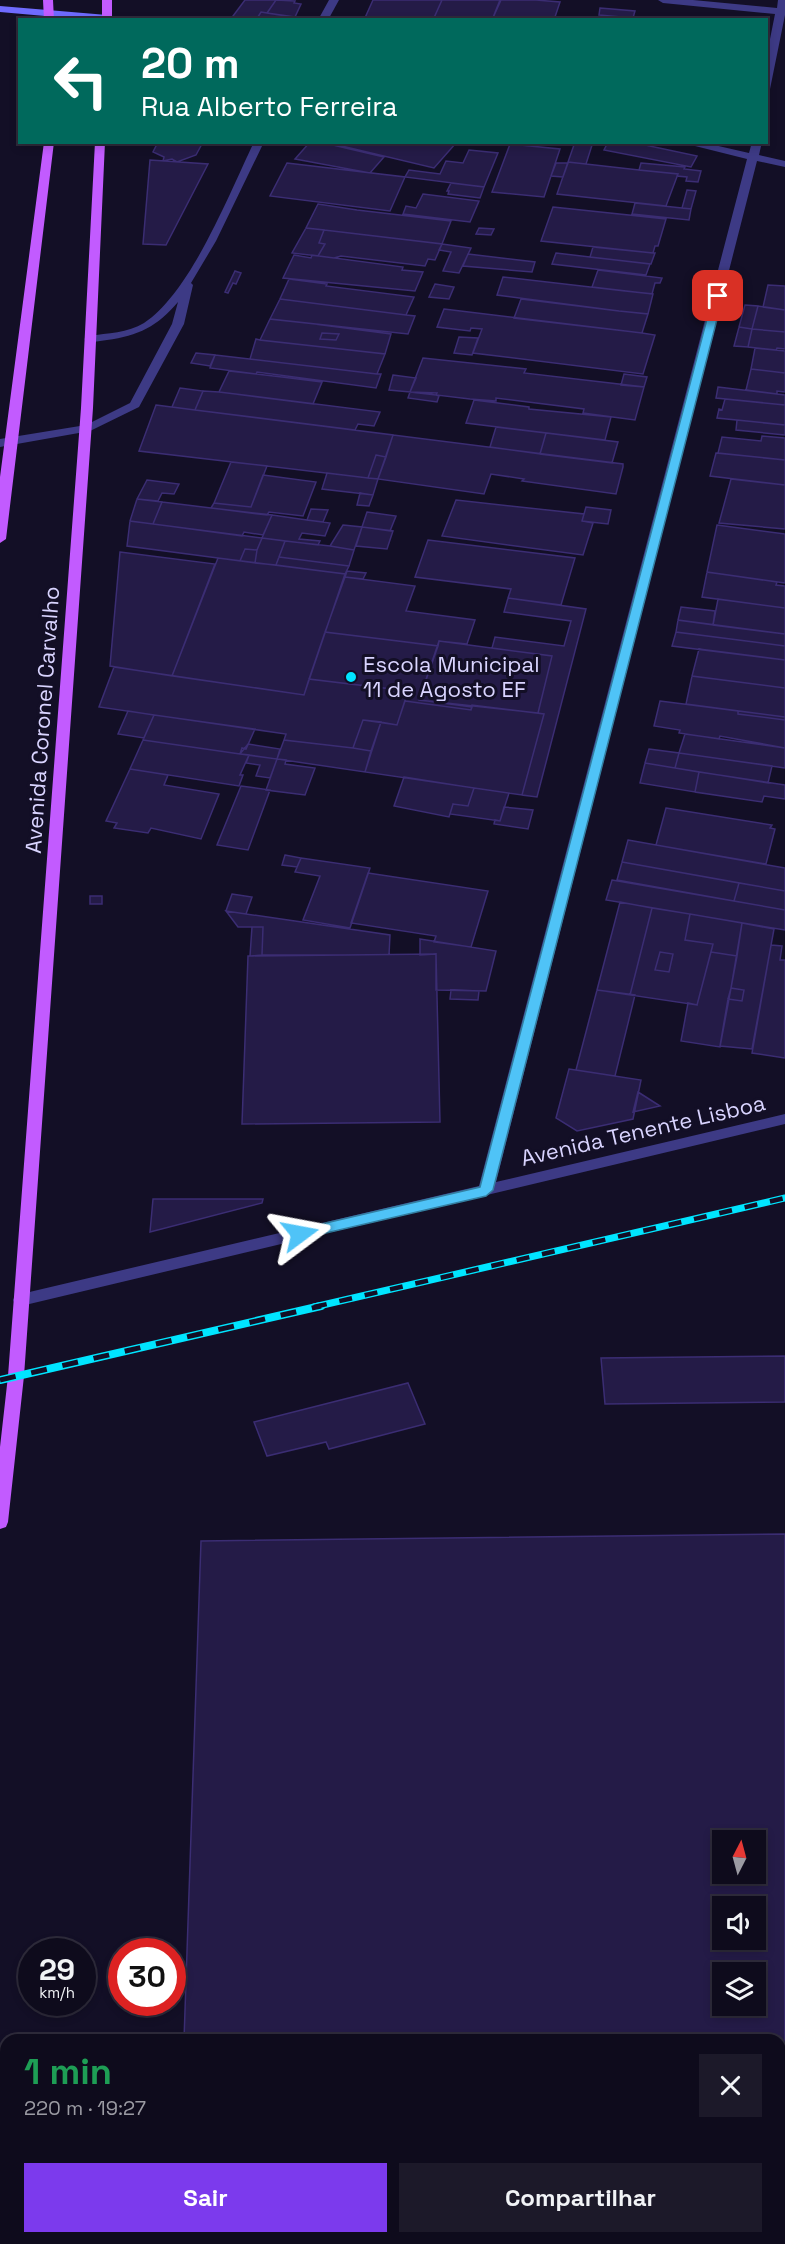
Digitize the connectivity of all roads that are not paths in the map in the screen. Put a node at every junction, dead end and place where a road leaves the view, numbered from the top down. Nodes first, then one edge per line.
1 (48, 0) edge
2 (107, 0) edge
3 (334, 0) edge
4 (663, 0) edge
5 (783, 0) edge
6 (0, 9) edge
7 (782, 12) edge
8 (49, 17) edge
9 (78, 18) edge
10 (107, 18) edge
11 (324, 18) edge
12 (768, 78) edge
13 (49, 144) edge
14 (100, 144) edge
15 (258, 144) edge
16 (693, 144) edge
17 (757, 144) edge
18 (754, 158) junction
19 (785, 164) edge
20 (189, 279) junction
21 (90, 339) junction
22 (86, 429) junction
23 (6, 442) edge
24 (0, 539) edge
25 (785, 1119) edge
26 (486, 1190) junction
27 (21, 1300) junction
28 (0, 1522) edge

1 - 8 main road
2 - 10 main road
3 - 11 street
4 - 7 street
5 - 7 street
6 - 8 main road
7 - 12 street
8 - 9 main road
13 - 23 main road
14 - 21 main road, Avenida Coronel Carvalho
15 - 20 street
16 - 18 street
17 - 18 street
18 - 19 street
18 - 26 street
20 - 21 street
20 - 22 street
21 - 22 main road, Avenida Coronel Carvalho
22 - 23 street
22 - 27 main road, Avenida Coronel Carvalho
23 - 24 main road
25 - 26 street, Avenida Tenente Lisboa
26 - 27 street, Avenida Tenente Lisboa
27 - 28 main road, Avenida Coronel Carvalho

